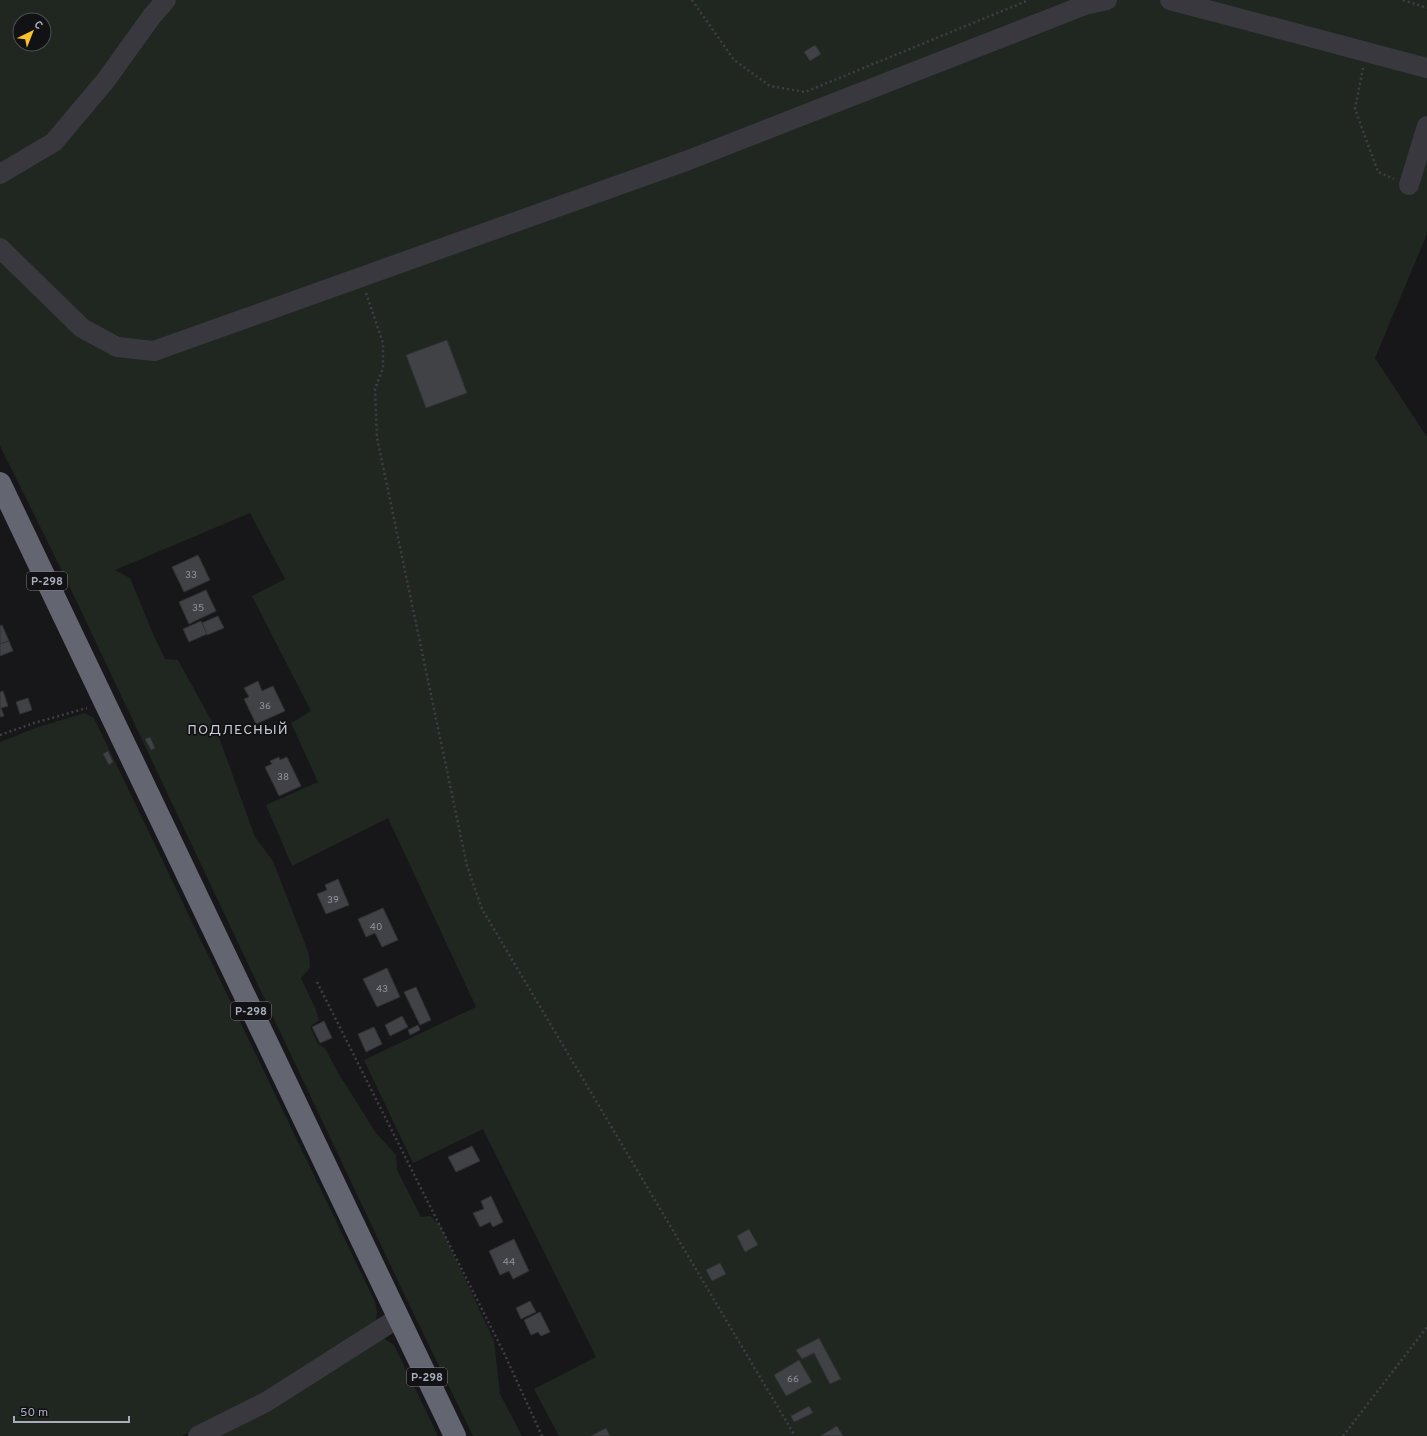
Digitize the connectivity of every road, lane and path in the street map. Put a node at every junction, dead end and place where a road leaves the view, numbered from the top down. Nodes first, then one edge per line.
1 (166, 0) edge
2 (692, 0) edge
3 (1029, 0) edge
4 (1107, 0) edge
5 (1170, 0) edge
6 (1403, 0) edge
7 (1427, 8) edge
8 (1366, 51) junction
9 (1427, 68) edge
10 (1427, 126) edge
11 (0, 174) edge
12 (1409, 185) joint
13 (0, 248) edge
14 (361, 277) junction
15 (0, 483) edge
16 (105, 703) junction
17 (0, 735) edge
18 (317, 982) dead end
19 (398, 1318) junction
20 (1427, 1327) edge
21 (198, 1436) edge
22 (455, 1436) edge
23 (542, 1436) edge
24 (795, 1436) edge
25 (1343, 1436) edge

1 - 11 street
2 - 3 path
4 - 14 street
5 - 8 street
6 - 7 path
8 - 9 street
8 - 12 path
10 - 12 street
13 - 14 street
14 - 24 path
15 - 16 highway, Р-298
16 - 17 path
16 - 19 highway, Р-298
18 - 23 path
19 - 21 street
19 - 22 highway, Р-298
20 - 25 path

